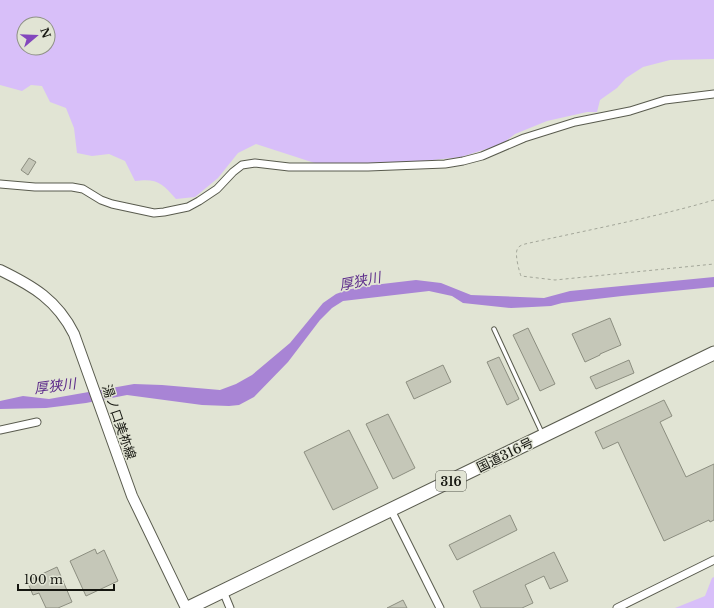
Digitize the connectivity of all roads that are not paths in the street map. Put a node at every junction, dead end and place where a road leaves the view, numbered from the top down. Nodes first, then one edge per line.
1 (714, 94) edge
2 (0, 184) edge
3 (0, 270) edge
4 (494, 329) dead end
5 (714, 354) edge
6 (37, 422) dead end
7 (0, 430) edge
8 (544, 436) junction
9 (391, 510) junction
10 (714, 560) edge
11 (223, 591) junction
12 (187, 608) edge
13 (230, 608) edge
14 (440, 608) edge
15 (617, 608) edge

1 - 2 street
3 - 12 main road, 湯ノ口美祢線
4 - 8 lane
5 - 8 highway, 国道316号 / 316
6 - 7 street
8 - 9 highway, 国道316号 / 316
9 - 11 highway, 国道316号 / 316
9 - 14 street
10 - 15 street
11 - 12 highway, 国道316号 / 316
11 - 13 street

